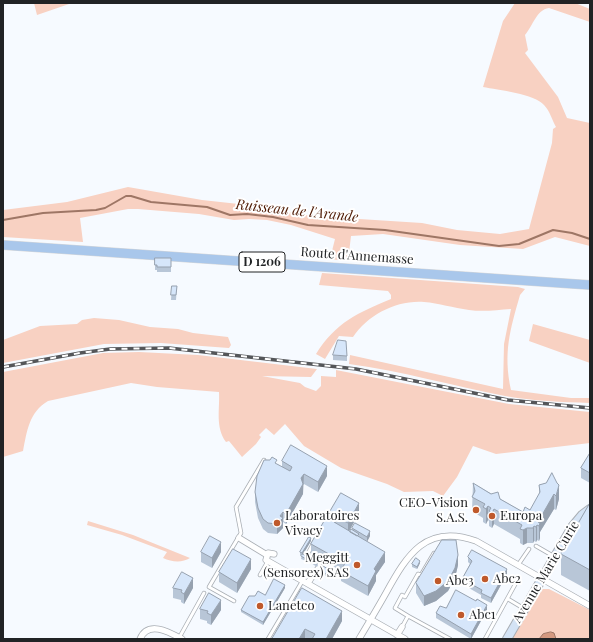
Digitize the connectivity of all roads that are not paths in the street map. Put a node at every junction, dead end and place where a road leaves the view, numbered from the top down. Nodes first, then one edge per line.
1 (3, 245) edge
2 (590, 285) edge
3 (264, 460) edge
4 (590, 509) edge
5 (239, 538) junction
6 (317, 538) edge
7 (536, 546) dead end
8 (529, 549) dead end
9 (434, 553) edge
10 (274, 554) dead end
11 (555, 557) junction
12 (267, 558) junction
13 (518, 565) junction
14 (260, 575) dead end
15 (313, 576) joint
16 (541, 580) junction
17 (518, 581) dead end
18 (306, 582) junction
19 (204, 593) dead end
20 (508, 599) junction
21 (234, 601) dead end
22 (590, 606) edge
23 (524, 608) junction
24 (408, 616) junction
25 (371, 619) junction
26 (402, 627) joint
27 (397, 635) junction
28 (181, 638) edge
29 (140, 639) edge
30 (268, 639) edge
31 (360, 639) edge
32 (405, 639) edge
33 (450, 639) edge
34 (485, 639) edge
35 (507, 639) edge

1 - 2 main road, Route d'Annemasse / D 1206
3 - 5 lane
4 - 11 street, Avenue Marie Curie
5 - 12 street
5 - 21 lane
6 - 15 lane
7 - 11 lane
8 - 13 lane
9 - 24 lane
10 - 12 street
11 - 16 street, Avenue Marie Curie
12 - 14 lane
12 - 18 street
13 - 16 street
13 - 25 street
15 - 18 street
16 - 22 street
16 - 23 street, Avenue Marie Curie
17 - 20 lane
18 - 25 street
18 - 30 lane
19 - 28 lane
20 - 23 lane
20 - 34 lane
23 - 35 street, Avenue Marie Curie
24 - 26 lane
24 - 33 lane
25 - 27 street
25 - 31 street
26 - 27 street
27 - 32 street
28 - 29 street

